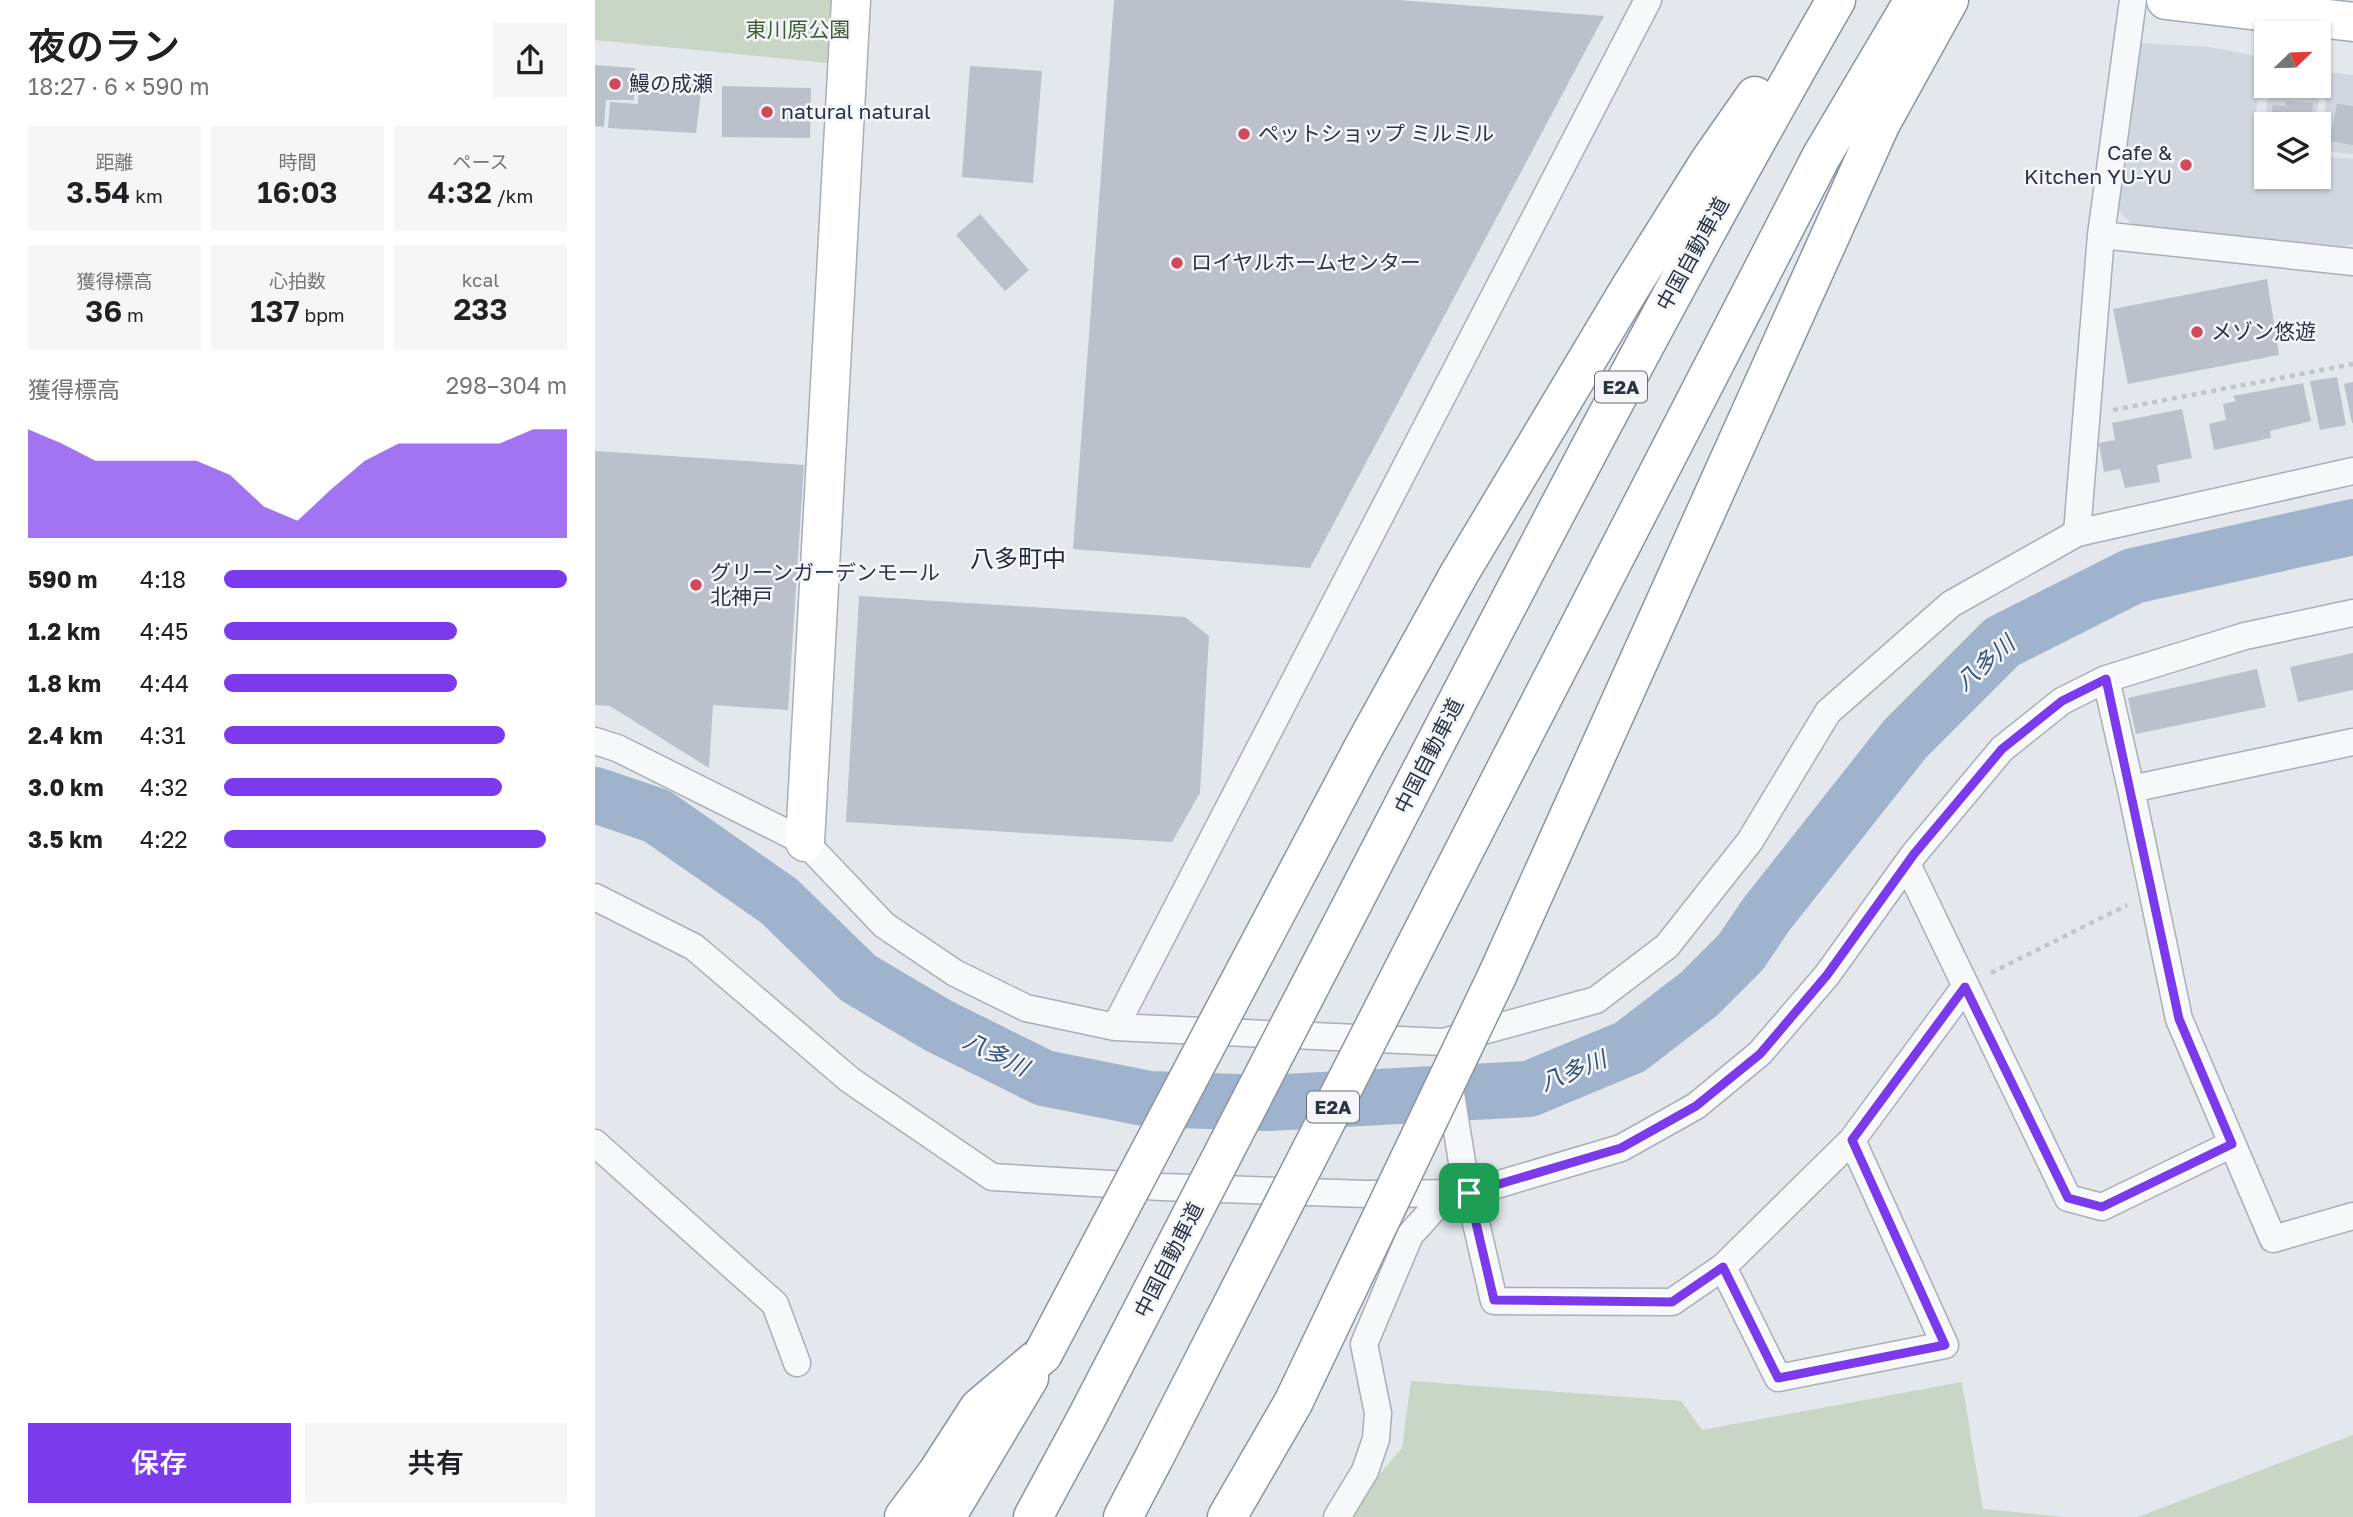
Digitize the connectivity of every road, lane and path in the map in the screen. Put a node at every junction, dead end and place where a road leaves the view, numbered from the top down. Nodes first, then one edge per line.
1 (851, 0) edge
2 (1649, 0) edge
3 (1822, 0) edge
4 (1836, 0) edge
5 (1914, 0) edge
6 (1949, 0) edge
7 (2133, 0) edge
8 (2166, 0) edge
9 (2353, 23) edge
10 (2101, 235) junction
11 (2353, 262) edge
12 (2353, 364) edge
13 (2087, 415) junction
14 (2353, 471) edge
15 (2077, 533) junction
16 (2353, 613) edge
17 (2106, 679) junction
18 (595, 741) edge
19 (2353, 742) edge
20 (2131, 789) junction
21 (805, 842) junction
22 (1907, 864) junction
23 (2153, 891) junction
24 (595, 897) edge
25 (1965, 987) junction
26 (1115, 1027) junction
27 (1443, 1042) junction
28 (1852, 1140) junction
29 (595, 1143) edge
30 (2232, 1144) junction
31 (1458, 1193) junction
32 (2353, 1216) edge
33 (1723, 1267) junction
34 (1043, 1354) junction
35 (797, 1363) dead end
36 (1293, 1403) junction
37 (904, 1517) edge
38 (946, 1517) edge
39 (1033, 1517) edge
40 (1123, 1517) edge
41 (1227, 1517) edge
42 (1245, 1517) edge
43 (1337, 1517) edge

1 - 21 main road
2 - 26 street
3 - 34 main road, bridge
4 - 39 main road, 中国自動車道 / E2A, bridge
5 - 40 main road, E2A, bridge
6 - 36 main road, bridge
7 - 10 street
8 - 9 main road
10 - 11 street
10 - 13 street
12 - 13 path
13 - 15 street
14 - 15 street
15 - 27 street
16 - 17 street
17 - 20 street
17 - 22 street
18 - 21 street
19 - 20 street
20 - 23 street
21 - 26 street
22 - 25 street
22 - 31 street
23 - 25 path
23 - 30 street
24 - 31 street
25 - 28 street
25 - 30 street
26 - 27 street
27 - 31 street, bridge
28 - 33 street
28 - 33 street
29 - 35 street
30 - 32 street
31 - 33 street
31 - 43 street
34 - 37 main road
34 - 38 main road
36 - 41 main road
36 - 42 main road

